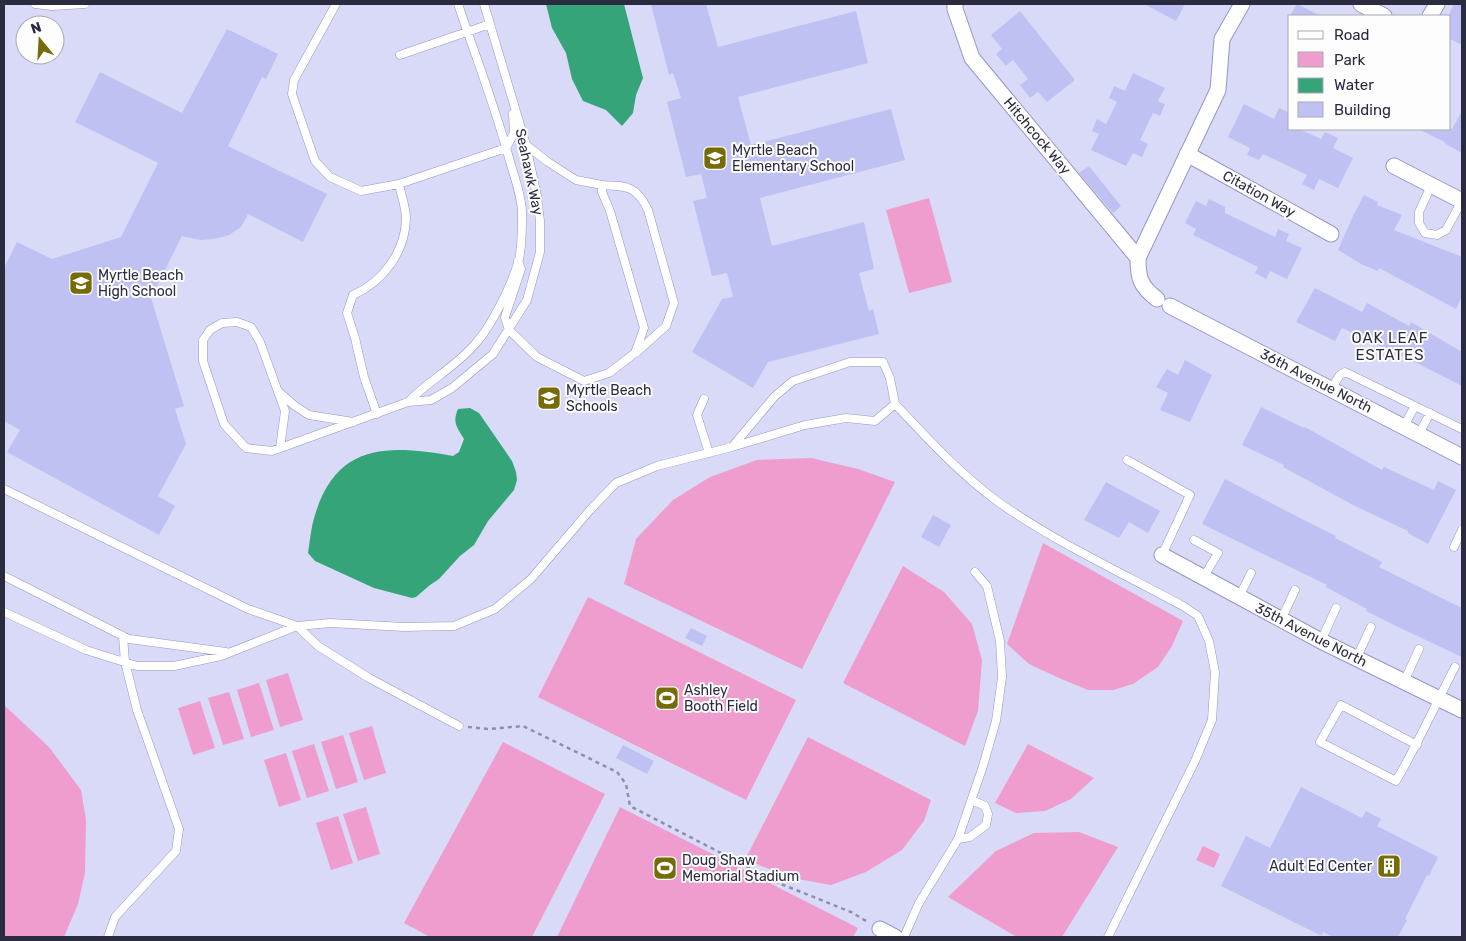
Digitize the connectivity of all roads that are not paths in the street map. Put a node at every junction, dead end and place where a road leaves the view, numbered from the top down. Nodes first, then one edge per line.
1 (36, 4) edge
2 (85, 4) edge
3 (336, 4) edge
4 (458, 4) edge
5 (484, 4) edge
6 (955, 4) edge
7 (1242, 4) edge
8 (1361, 4) edge
9 (1437, 4) edge
10 (1382, 15) edge
11 (1431, 15) edge
12 (490, 24) junction
13 (467, 31) junction
14 (400, 55) dead end
15 (512, 102) junction
16 (526, 145) junction
17 (506, 148) junction
18 (1187, 154) junction
19 (1394, 166) dead end
20 (399, 184) junction
21 (602, 185) junction
22 (1431, 186) junction
23 (1462, 201) edge
24 (1331, 234) dead end
25 (1138, 258) junction
26 (518, 262) junction
27 (509, 330) junction
28 (635, 353) junction
29 (1331, 389) junction
30 (278, 391) junction
31 (704, 399) dead end
32 (408, 402) junction
33 (895, 404) junction
34 (1415, 406) junction
35 (1430, 413) junction
36 (377, 414) junction
37 (355, 422) junction
38 (1404, 426) junction
39 (1462, 429) edge
40 (1419, 434) junction
41 (732, 447) junction
42 (280, 448) junction
43 (709, 453) junction
44 (1462, 457) edge
45 (1128, 460) dead end
46 (4, 489) edge
47 (1462, 530) edge
48 (1194, 540) dead end
49 (1454, 547) dead end
50 (1162, 555) joint
51 (975, 572) dead end
52 (1252, 572) dead end
53 (4, 576) edge
54 (1203, 578) junction
55 (1295, 590) dead end
56 (1238, 597) junction
57 (1336, 608) dead end
58 (4, 612) edge
59 (1281, 620) junction
60 (297, 626) junction
61 (1372, 627) dead end
62 (123, 636) junction
63 (1321, 641) junction
64 (1419, 649) dead end
65 (228, 653) junction
66 (1356, 659) junction
67 (124, 662) junction
68 (1455, 667) dead end
69 (1404, 682) junction
70 (1439, 697) junction
71 (1462, 710) edge
72 (459, 726) road end
73 (1417, 745) junction
74 (972, 800) junction
75 (958, 840) junction
76 (878, 933) edge
77 (108, 937) edge
78 (895, 937) edge
79 (904, 937) edge
80 (1108, 937) edge

1 - 2 lane
3 - 20 lane
4 - 13 lane, Seahawk Way
5 - 12 lane, Seahawk Way
6 - 25 street, Hitchcock Way
7 - 18 street
8 - 10 street
9 - 11 street
12 - 13 lane
12 - 15 lane, Seahawk Way
13 - 14 lane
13 - 17 lane, Seahawk Way
15 - 16 lane, Seahawk Way
15 - 17 lane
16 - 21 lane
16 - 27 lane, Seahawk Way
17 - 20 lane
17 - 26 lane, Seahawk Way
18 - 24 street, Citation Way
18 - 25 street
19 - 22 street
20 - 36 lane
21 - 28 lane
21 - 28 lane
22 - 23 street
22 - 23 lane
25 - 29 street, 36th Avenue North
26 - 27 lane
26 - 32 lane, Seahawk Way
27 - 28 lane
27 - 32 lane, Seahawk Way
29 - 34 lane
29 - 38 street, 36th Avenue North
30 - 37 lane, Seahawk Way
30 - 42 lane, Seahawk Way
30 - 42 lane, Seahawk Way
31 - 43 lane
32 - 36 lane, Seahawk Way
33 - 41 lane
33 - 41 lane
33 - 80 lane
34 - 35 lane
34 - 38 lane
35 - 39 lane
35 - 40 lane
36 - 37 lane, Seahawk Way
37 - 42 lane, Seahawk Way
38 - 40 street, 36th Avenue North
40 - 44 street, 36th Avenue North
41 - 43 lane
43 - 60 lane
45 - 50 lane
46 - 60 lane
47 - 49 lane
48 - 54 lane
50 - 54 street, 35th Avenue North
51 - 74 lane
52 - 56 lane
53 - 62 lane
54 - 56 street, 35th Avenue North
55 - 59 lane
56 - 59 street, 35th Avenue North
57 - 63 lane
58 - 67 lane
59 - 63 street, 35th Avenue North
60 - 65 lane
60 - 72 lane
61 - 66 lane
62 - 65 lane
62 - 67 lane
63 - 66 street, 35th Avenue North
64 - 69 lane
65 - 67 lane
66 - 69 street, 35th Avenue North
67 - 77 lane
68 - 70 lane
69 - 70 street, 35th Avenue North
70 - 71 street, 35th Avenue North
70 - 73 lane
73 - 73 lane
74 - 75 lane
74 - 75 lane
75 - 79 lane
76 - 78 street

